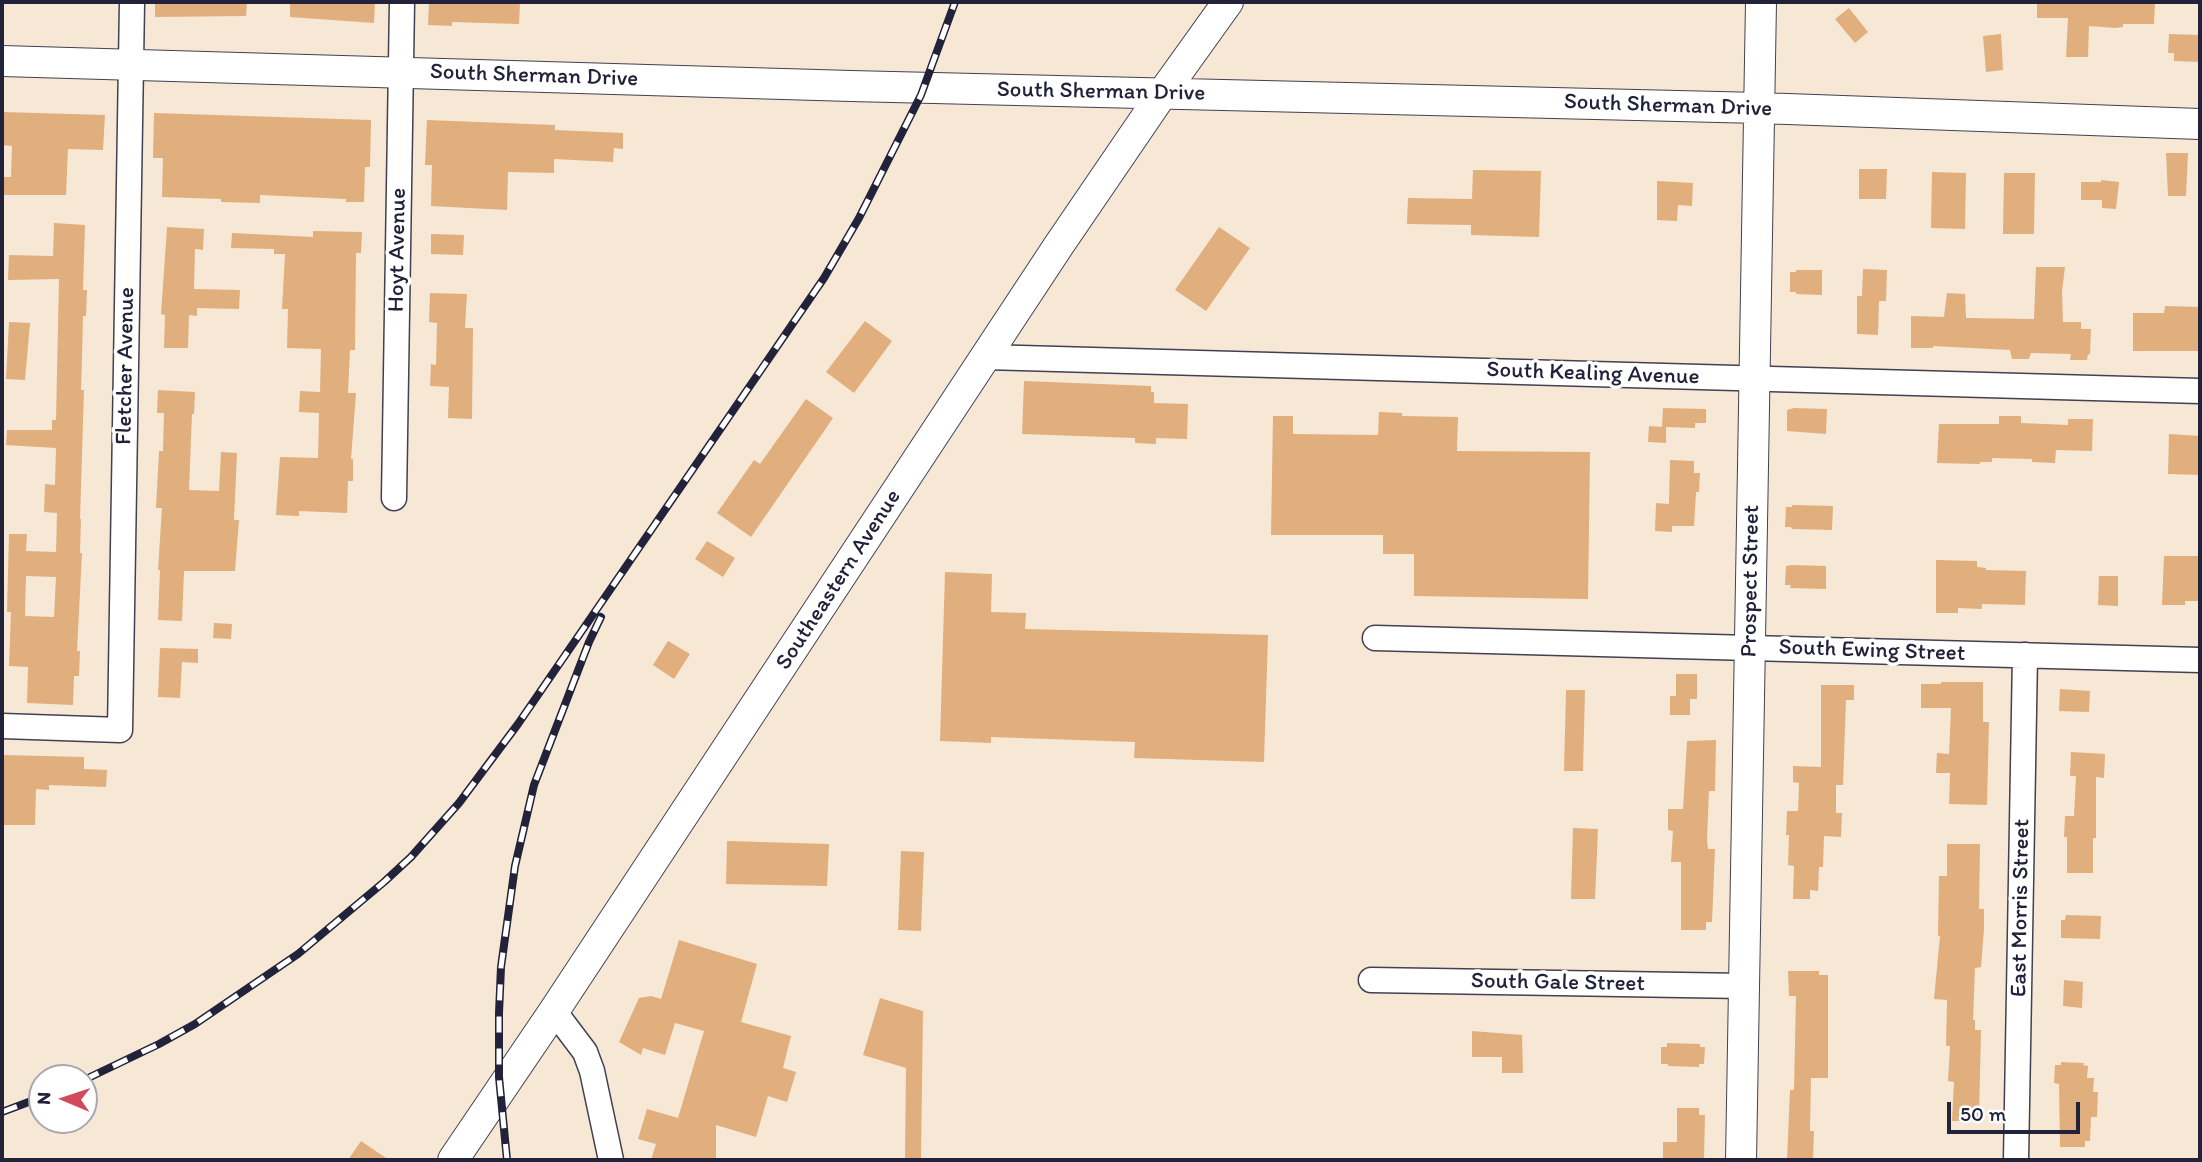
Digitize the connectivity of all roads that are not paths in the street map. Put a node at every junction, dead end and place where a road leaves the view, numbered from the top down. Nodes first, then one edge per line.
1 (132, 2) edge
2 (402, 2) edge
3 (1228, 2) edge
4 (1761, 2) edge
5 (2, 61) edge
6 (131, 64) junction
7 (401, 73) junction
8 (1161, 94) junction
9 (1760, 108) junction
10 (2200, 124) edge
11 (985, 357) junction
12 (1754, 379) junction
13 (2200, 391) edge
14 (394, 498) dead end
15 (1375, 638) dead end
16 (1749, 648) junction
17 (2025, 655) junction
18 (2200, 660) edge
19 (2, 726) edge
20 (1371, 980) dead end
21 (1744, 986) junction
22 (554, 1012) junction
23 (453, 1160) edge
24 (611, 1160) edge
25 (1741, 1160) edge
26 (2016, 1160) edge

1 - 6 street, Fletcher Avenue
2 - 7 street, Hoyt Avenue
3 - 8 main road, Southeastern Avenue
4 - 9 main road, Prospect Street
5 - 6 main road, South Sherman Drive
6 - 7 main road, South Sherman Drive
6 - 19 street, Fletcher Avenue
7 - 8 main road, South Sherman Drive
7 - 14 street, Hoyt Avenue
8 - 9 main road, South Sherman Drive
8 - 11 main road, Southeastern Avenue
9 - 10 main road, South Sherman Drive
9 - 12 main road, Prospect Street
11 - 12 street, South Kealing Avenue
11 - 22 main road, Southeastern Avenue
12 - 13 street, South Kealing Avenue
12 - 16 main road, Prospect Street
15 - 16 street, South Ewing Street
16 - 17 street, South Ewing Street
16 - 21 main road, Prospect Street
17 - 18 street, South Ewing Street
17 - 26 street, East Morris Street
20 - 21 street, South Gale Street
21 - 25 main road, Prospect Street
22 - 23 main road, Southeastern Avenue
22 - 24 street

